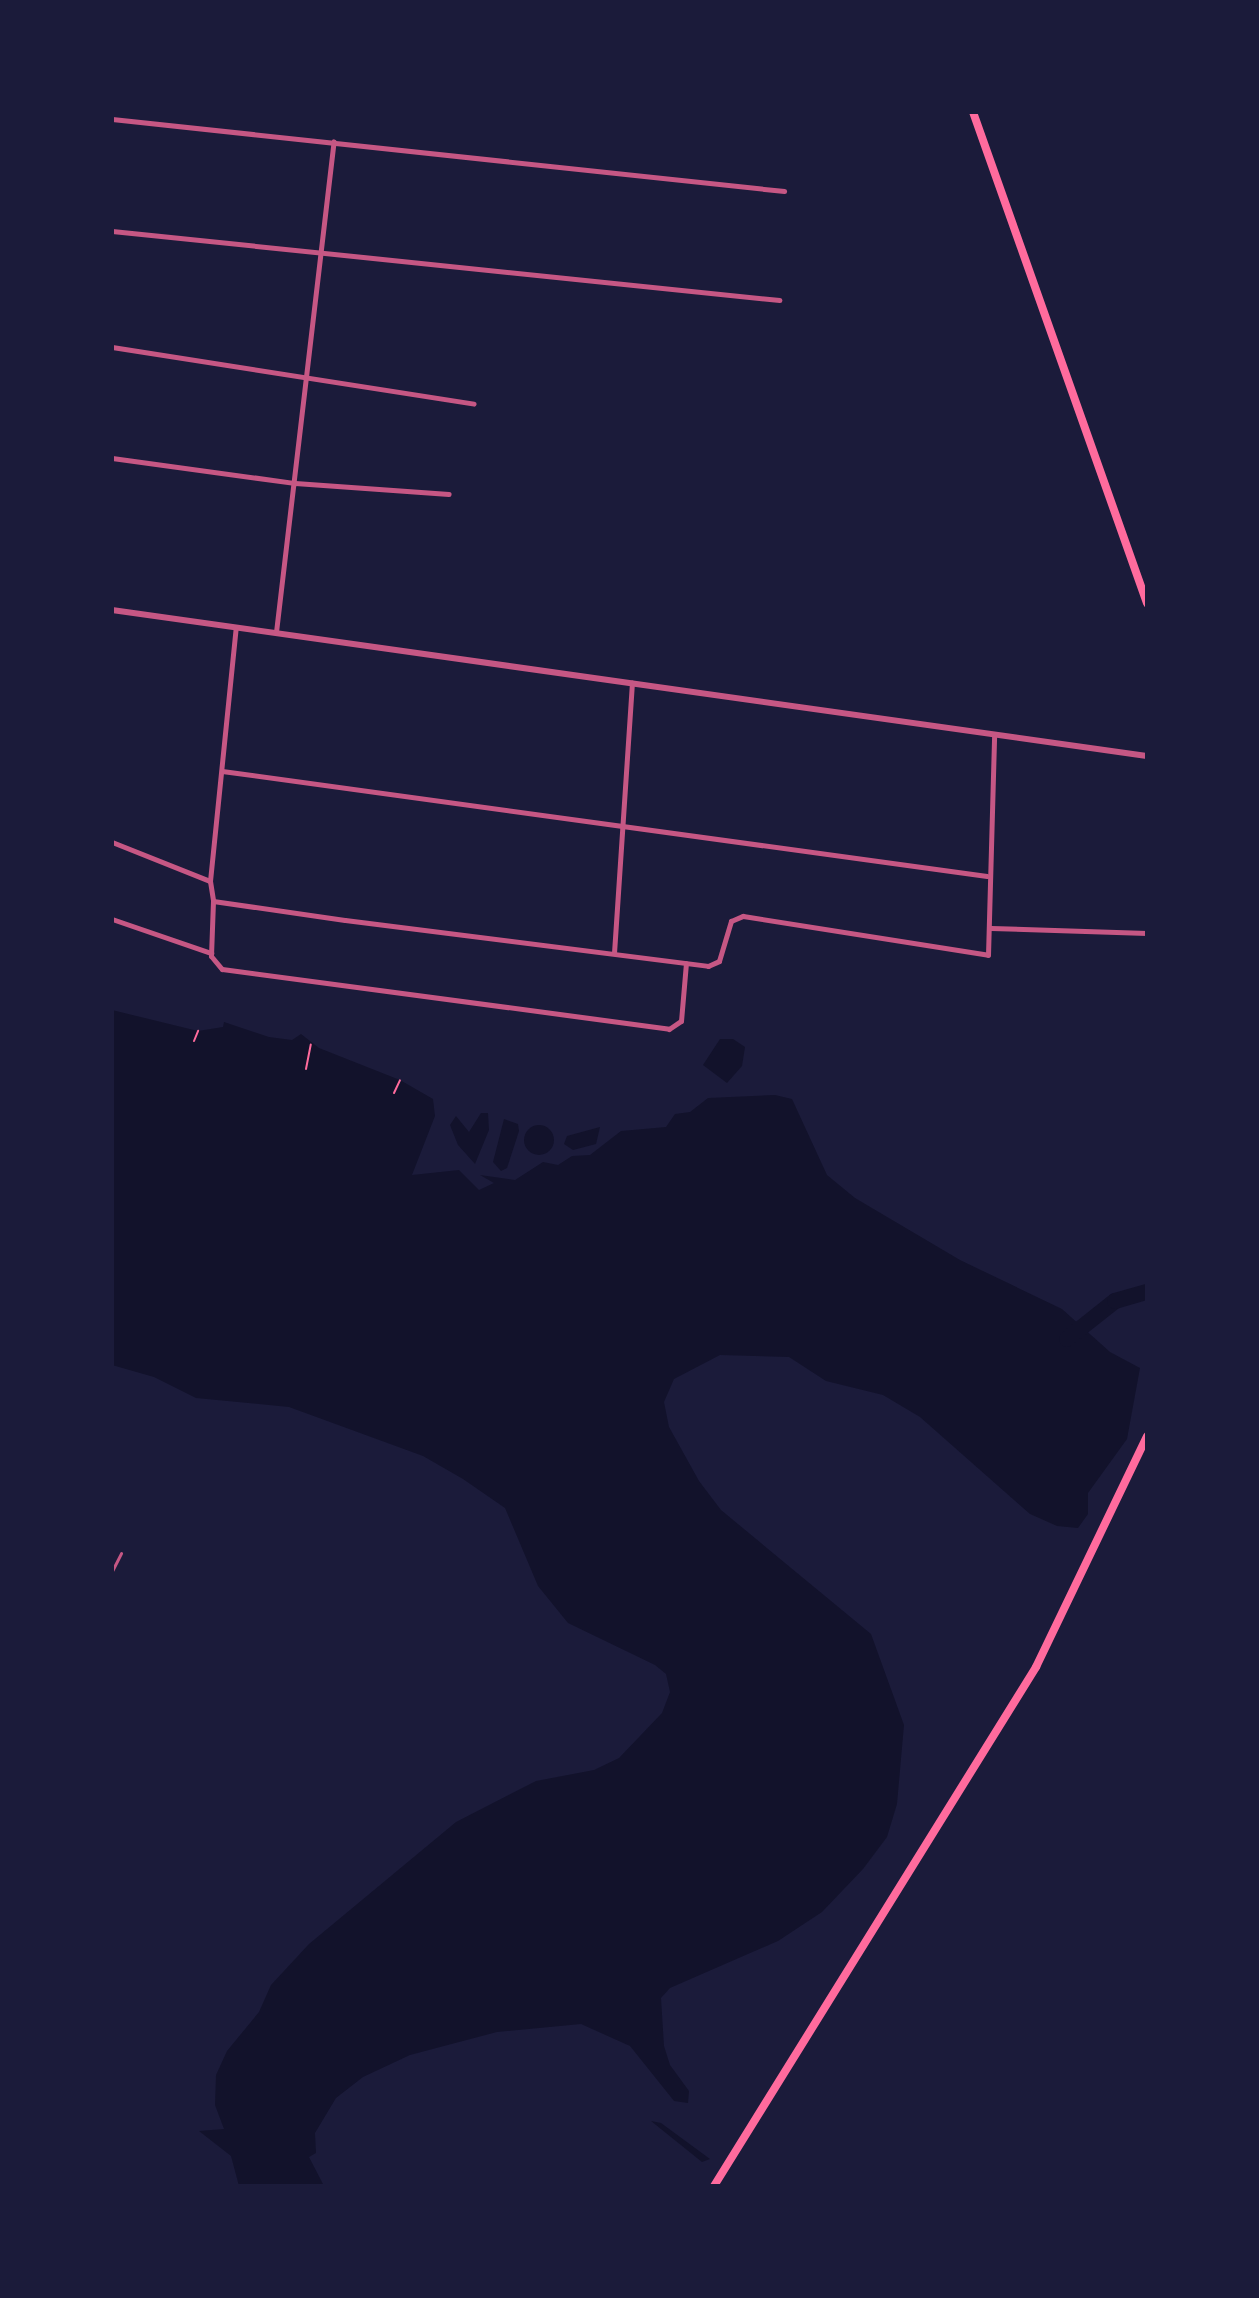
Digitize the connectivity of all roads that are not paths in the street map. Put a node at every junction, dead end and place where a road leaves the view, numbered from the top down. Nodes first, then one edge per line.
1 (973, 112) edge
2 (112, 119) edge
3 (334, 141) junction
4 (784, 191) dead end
5 (112, 231) edge
6 (321, 252) junction
7 (779, 300) dead end
8 (112, 347) edge
9 (306, 375) junction
10 (474, 404) dead end
11 (112, 458) edge
12 (295, 483) junction
13 (449, 494) dead end
14 (1147, 603) edge
15 (112, 610) edge
16 (236, 627) junction
17 (276, 632) junction
18 (632, 683) junction
19 (994, 734) junction
20 (1146, 755) edge
21 (222, 771) junction
22 (620, 826) junction
23 (112, 842) edge
24 (987, 876) junction
25 (210, 881) junction
26 (213, 901) junction
27 (112, 919) edge
28 (991, 928) junction
29 (1147, 933) edge
30 (211, 953) junction
31 (614, 953) junction
32 (686, 963) junction
33 (1147, 1436) edge
34 (121, 1553) dead end
35 (112, 1571) edge
36 (714, 2186) edge

1 - 14 main road
2 - 3 street
3 - 4 street
3 - 6 street
5 - 6 street
6 - 7 street
6 - 9 street
8 - 9 street
9 - 10 street
9 - 12 street
11 - 12 street
12 - 13 street
12 - 17 street
15 - 16 street
16 - 17 street
16 - 21 street
17 - 18 street
18 - 19 street
18 - 22 street
19 - 20 street
19 - 24 street
21 - 22 street
21 - 25 street
22 - 24 street
22 - 31 street
23 - 25 street
24 - 28 street
25 - 26 street
26 - 30 street
26 - 31 street
27 - 30 street
28 - 29 street
28 - 32 street
30 - 32 street
31 - 32 street
33 - 36 main road
34 - 35 lane

